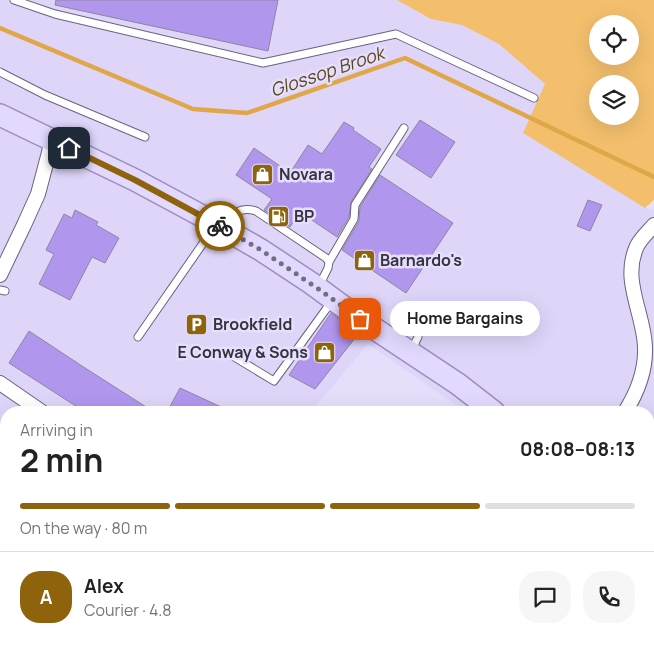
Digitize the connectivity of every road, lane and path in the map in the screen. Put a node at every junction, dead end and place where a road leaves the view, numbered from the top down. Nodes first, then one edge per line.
1 (14, 0) edge
2 (0, 72) edge
3 (534, 98) dead end
4 (0, 115) edge
5 (404, 128) dead end
6 (145, 137) dead end
7 (52, 140) junction
8 (654, 225) edge
9 (220, 226) junction
10 (329, 262) junction
11 (0, 275) edge
12 (325, 294) junction
13 (138, 337) dead end
14 (231, 355) dead end
15 (0, 383) edge
16 (33, 406) edge
17 (486, 406) edge
18 (628, 406) edge

1 - 3 lane
2 - 6 lane
4 - 7 main road
5 - 10 lane
7 - 9 main road
7 - 11 street
8 - 18 street
9 - 10 lane
9 - 12 main road
9 - 13 lane
10 - 12 lane
12 - 14 lane
12 - 17 main road
15 - 16 street

